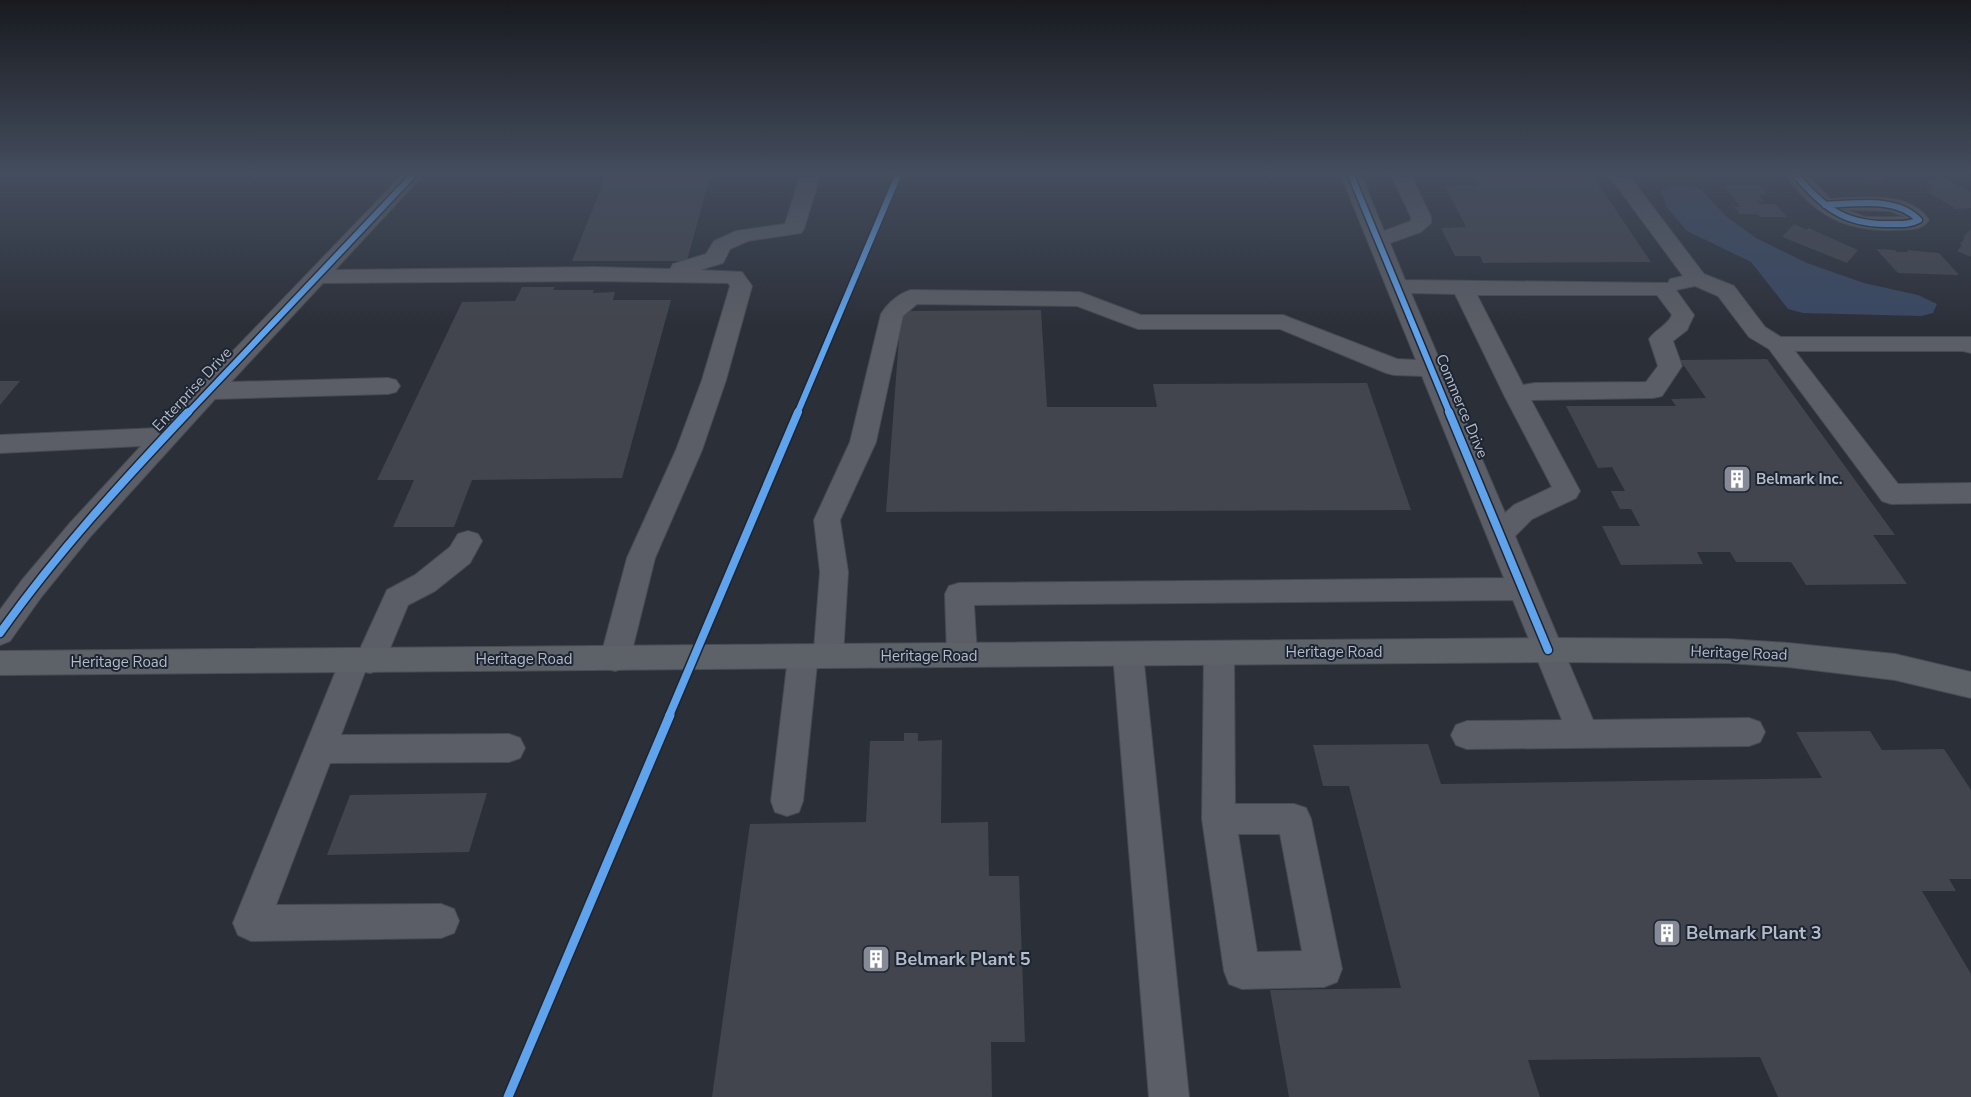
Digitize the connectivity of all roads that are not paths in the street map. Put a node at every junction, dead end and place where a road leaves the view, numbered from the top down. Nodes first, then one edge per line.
1 (367, 224) edge
2 (795, 224) edge
3 (1371, 224) edge
4 (1419, 224) edge
5 (1655, 224) edge
6 (1378, 240) junction
7 (322, 272) junction
8 (1696, 279) junction
9 (1397, 286) junction
10 (1463, 288) junction
11 (1663, 288) junction
12 (1778, 344) junction
13 (1971, 346) edge
14 (1431, 368) junction
15 (388, 386) dead end
16 (209, 391) junction
17 (1516, 395) junction
18 (166, 436) junction
19 (0, 444) edge
20 (1971, 493) edge
21 (1500, 534) junction
22 (468, 541) dead end
23 (1523, 589) junction
24 (0, 633) edge
25 (1548, 650) junction
26 (1219, 653) junction
27 (1128, 654) junction
28 (962, 656) junction
29 (815, 657) junction
30 (616, 659) junction
31 (363, 660) junction
32 (0, 663) edge
33 (1857, 664) junction
34 (1971, 685) edge
35 (1971, 702) edge
36 (1749, 732) dead end
37 (1583, 734) junction
38 (1467, 735) dead end
39 (509, 748) dead end
40 (320, 749) junction
41 (787, 801) dead end
42 (1219, 819) junction
43 (441, 921) dead end
44 (1169, 1097) edge

1 - 7 street, Enterprise Drive
2 - 7 street
3 - 6 street, Commerce Drive
4 - 6 street
5 - 8 street
6 - 9 street, Commerce Drive
7 - 16 street, Enterprise Drive
7 - 30 street
8 - 11 street
8 - 12 street
9 - 10 street
9 - 14 street, Commerce Drive
10 - 11 street
10 - 17 street
11 - 17 street
12 - 13 street
12 - 20 street
14 - 21 street, Commerce Drive
14 - 29 street
15 - 16 street
16 - 18 street, Enterprise Drive
17 - 21 street
18 - 19 street
18 - 24 street, Enterprise Drive
21 - 23 street, Commerce Drive
22 - 31 street
23 - 25 street, Commerce Drive
23 - 28 street
25 - 26 main road, Heritage Road
25 - 33 main road, Heritage Road
25 - 37 street, Commerce Drive
26 - 27 main road, Heritage Road
26 - 42 street
27 - 28 main road, Heritage Road
27 - 44 street
28 - 29 main road, Heritage Road
29 - 30 main road, Heritage Road
29 - 41 street
30 - 31 main road, Heritage Road
31 - 32 main road, Heritage Road
31 - 40 street
33 - 34 main road, Heritage Road
33 - 35 main road, Heritage Road
36 - 37 street
37 - 38 street
39 - 40 street
40 - 43 street
42 - 42 street

